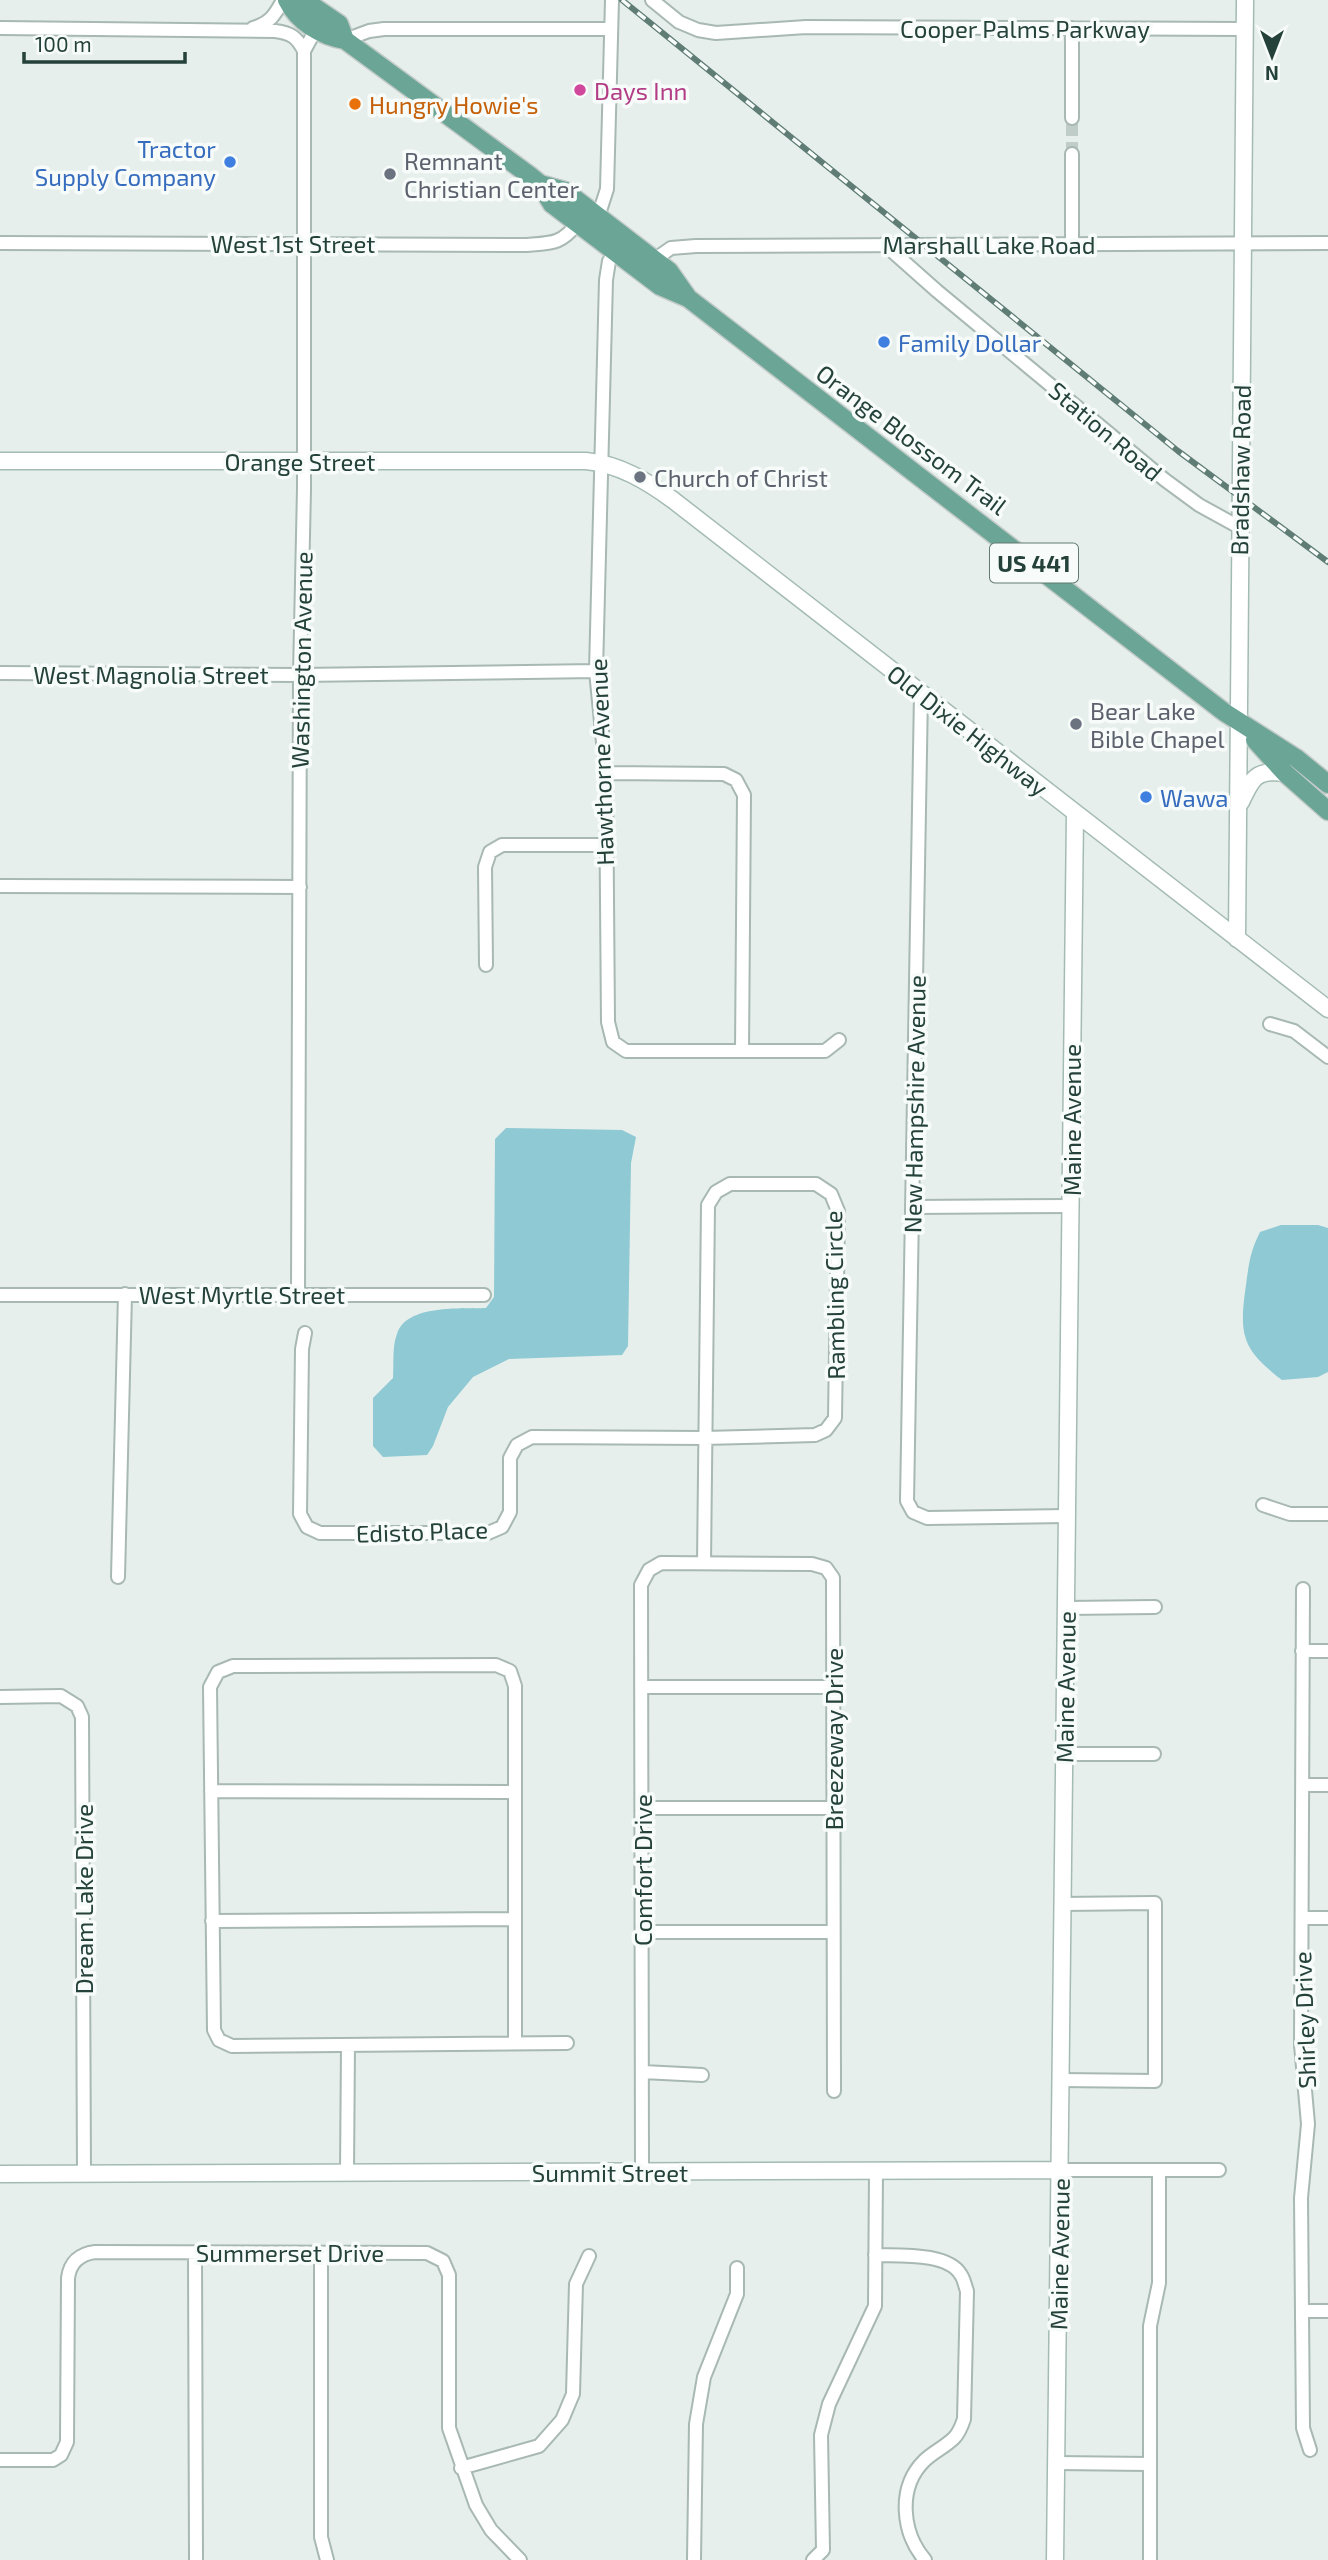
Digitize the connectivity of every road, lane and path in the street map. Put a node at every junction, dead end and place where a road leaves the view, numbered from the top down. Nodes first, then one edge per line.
1 (285, 0) edge
2 (304, 0) edge
3 (612, 0) edge
4 (652, 0) edge
5 (1245, 0) edge
6 (0, 28) edge
7 (1072, 28) junction
8 (316, 29) junction
9 (611, 29) junction
10 (1245, 29) junction
11 (249, 30) junction
12 (345, 40) junction
13 (304, 51) junction
14 (1072, 118) tunnel mouth
15 (1072, 154) tunnel mouth
16 (540, 184) junction
17 (598, 217) junction
18 (578, 223) junction
19 (0, 243) edge
20 (304, 243) junction
21 (1242, 243) junction
22 (1328, 243) edge
23 (884, 244) junction
24 (1072, 244) junction
25 (617, 252) junction
26 (654, 260) junction
27 (688, 298) junction
28 (303, 460) junction
29 (0, 461) edge
30 (600, 463) junction
31 (1239, 527) junction
32 (596, 671) junction
33 (0, 673) edge
34 (300, 675) junction
35 (921, 694) junction
36 (1238, 722) junction
37 (606, 773) junction
38 (1285, 773) junction
39 (1328, 784) edge
40 (1239, 808) junction
41 (1328, 811) edge
42 (1075, 813) junction
43 (606, 845) junction
44 (0, 886) edge
45 (300, 887) junction
46 (1237, 939) junction
47 (486, 965) dead end
48 (1328, 1009) edge
49 (1270, 1024) dead end
50 (839, 1040) dead end
51 (742, 1051) junction
52 (1328, 1057) edge
53 (1071, 1206) junction
54 (912, 1207) junction
55 (298, 1293) junction
56 (0, 1294) edge
57 (125, 1294) junction
58 (484, 1295) dead end
59 (306, 1333) dead end
60 (704, 1438) junction
61 (1263, 1505) dead end
62 (1328, 1514) edge
63 (1067, 1516) junction
64 (704, 1563) junction
65 (649, 1570) joint
66 (118, 1577) dead end
67 (1303, 1589) dead end
68 (1156, 1607) dead end
69 (1066, 1608) junction
70 (1302, 1651) junction
71 (1328, 1651) edge
72 (641, 1687) junction
73 (833, 1687) junction
74 (0, 1697) edge
75 (1064, 1754) junction
76 (1154, 1754) dead end
77 (1302, 1784) junction
78 (1328, 1784) edge
79 (211, 1791) junction
80 (514, 1792) junction
81 (642, 1808) junction
82 (832, 1808) junction
83 (1062, 1904) junction
84 (1302, 1918) junction
85 (1328, 1918) edge
86 (513, 1919) junction
87 (212, 1921) junction
88 (642, 1932) junction
89 (833, 1932) junction
90 (515, 2042) junction
91 (567, 2043) dead end
92 (348, 2045) junction
93 (642, 2072) junction
94 (702, 2075) dead end
95 (1060, 2080) junction
96 (834, 2091) dead end
97 (1059, 2170) junction
98 (1159, 2170) junction
99 (1219, 2170) dead end
100 (347, 2172) junction
101 (642, 2172) junction
102 (876, 2172) junction
103 (0, 2174) edge
104 (84, 2174) junction
105 (195, 2253) junction
106 (321, 2253) junction
107 (875, 2255) junction
108 (589, 2256) dead end
109 (737, 2268) dead end
110 (1302, 2311) junction
111 (1328, 2311) edge
112 (1310, 2450) dead end
113 (0, 2460) edge
114 (1056, 2463) junction
115 (1149, 2464) junction
116 (461, 2468) junction
117 (196, 2560) edge
118 (327, 2560) edge
119 (520, 2560) edge
120 (694, 2560) edge
121 (813, 2560) edge
122 (925, 2560) edge
123 (1055, 2560) edge
124 (1150, 2560) edge

1 - 8 main road, Orange Blossom Trail / US 441
1 - 11 street
2 - 12 main road, Orange Blossom Trail / US 441
3 - 9 street
4 - 7 street, Cooper Palms Parkway
5 - 10 street, Bradshaw Road
6 - 11 street
7 - 10 street, Cooper Palms Parkway
7 - 14 street
8 - 12 main road, Orange Blossom Trail / US 441
8 - 13 street, Washington Avenue
9 - 12 street
9 - 17 street
10 - 21 street, Bradshaw Road
11 - 13 street
12 - 16 main road, Orange Blossom Trail / US 441
13 - 20 street, Washington Avenue
15 - 24 street
16 - 17 main road, Orange Blossom Trail / US 441
16 - 18 main road, Orange Blossom Trail / US 441
17 - 26 main road, Orange Blossom Trail / US 441
18 - 20 street, West 1st Street
18 - 25 main road, Orange Blossom Trail / US 441
19 - 20 street, West 1st Street
20 - 28 street, Washington Avenue
21 - 22 street, Marshall Lake Road
21 - 24 street, Marshall Lake Road
21 - 31 street, Bradshaw Road
23 - 24 street, Marshall Lake Road
23 - 26 street, Marshall Lake Road
23 - 31 street, Station Road
25 - 27 main road, Orange Blossom Trail / US 441
25 - 30 street, Hawthorne Avenue
26 - 27 main road, Orange Blossom Trail / US 441
27 - 36 main road, Orange Blossom Trail / US 441
28 - 29 street, Orange Street
28 - 30 street, Orange Street
28 - 34 street, Washington Avenue
30 - 32 street, Hawthorne Avenue
30 - 35 street, Old Dixie Highway
31 - 36 street, Bradshaw Road
32 - 34 street, West Magnolia Street
32 - 37 street, Hawthorne Avenue
33 - 34 street, West Magnolia Street
34 - 45 street, Washington Avenue
35 - 42 street, Old Dixie Highway
35 - 54 street, New Hampshire Avenue
36 - 38 main road, Orange Blossom Trail / US 441
36 - 39 main road, Orange Blossom Trail / US 441
36 - 40 street, Bradshaw Road
37 - 43 street, Hawthorne Avenue
37 - 51 street
38 - 40 street
38 - 41 main road, Orange Blossom Trail / US 441
40 - 46 street, Bradshaw Road
42 - 46 street, Old Dixie Highway
42 - 53 street, Maine Avenue
43 - 47 street
43 - 51 street, Hawthorne Avenue
44 - 45 street
45 - 55 street, Washington Avenue
46 - 48 street, Old Dixie Highway
49 - 52 street
50 - 51 street, Hawthorne Avenue
53 - 54 street
53 - 63 street, Maine Avenue
54 - 63 street, New Hampshire Avenue
55 - 57 street, West Myrtle Street
55 - 58 street, West Myrtle Street
56 - 57 street, West Myrtle Street
57 - 66 street
59 - 60 street, Edisto Place
60 - 60 street, Rambling Circle
60 - 64 street, Rambling Circle
61 - 62 street
63 - 69 street, Maine Avenue
64 - 65 street, Breezeway Drive
64 - 73 street, Breezeway Drive
65 - 72 street, Comfort Drive
67 - 70 street, Shirley Drive
68 - 69 street
69 - 75 street, Maine Avenue
70 - 71 street
70 - 77 street, Shirley Drive
72 - 73 street
72 - 81 street, Comfort Drive
73 - 82 street, Breezeway Drive
74 - 104 street, Dream Lake Drive
75 - 76 street
75 - 83 street, Maine Avenue
77 - 78 street
77 - 84 street, Shirley Drive
79 - 80 street
79 - 80 street
79 - 87 street
80 - 86 street
81 - 82 street
81 - 88 street, Comfort Drive
82 - 89 street, Breezeway Drive
83 - 95 street, Maine Avenue
83 - 95 street
84 - 85 street
84 - 110 street, Shirley Drive
86 - 87 street
86 - 90 street
87 - 92 street
88 - 89 street
88 - 93 street, Comfort Drive
89 - 96 street, Breezeway Drive
90 - 91 street
90 - 92 street
92 - 100 street
93 - 94 street
93 - 101 street, Comfort Drive
95 - 97 street, Maine Avenue
97 - 98 street, Summit Street
97 - 102 street, Summit Street
97 - 114 street, Maine Avenue
98 - 99 street, Summit Street
98 - 115 street
100 - 101 street, Summit Street
100 - 104 street, Summit Street
101 - 102 street, Summit Street
102 - 107 street
103 - 104 street, Summit Street
105 - 106 street, Summerset Drive
105 - 113 street, Summerset Drive
105 - 117 street
106 - 116 street, Summerset Drive
106 - 118 street
107 - 121 street
107 - 122 street
108 - 116 street
109 - 120 street
110 - 111 street
110 - 112 street, Shirley Drive
114 - 115 street
114 - 123 street, Maine Avenue
115 - 124 street
116 - 119 street, Summerset Drive

